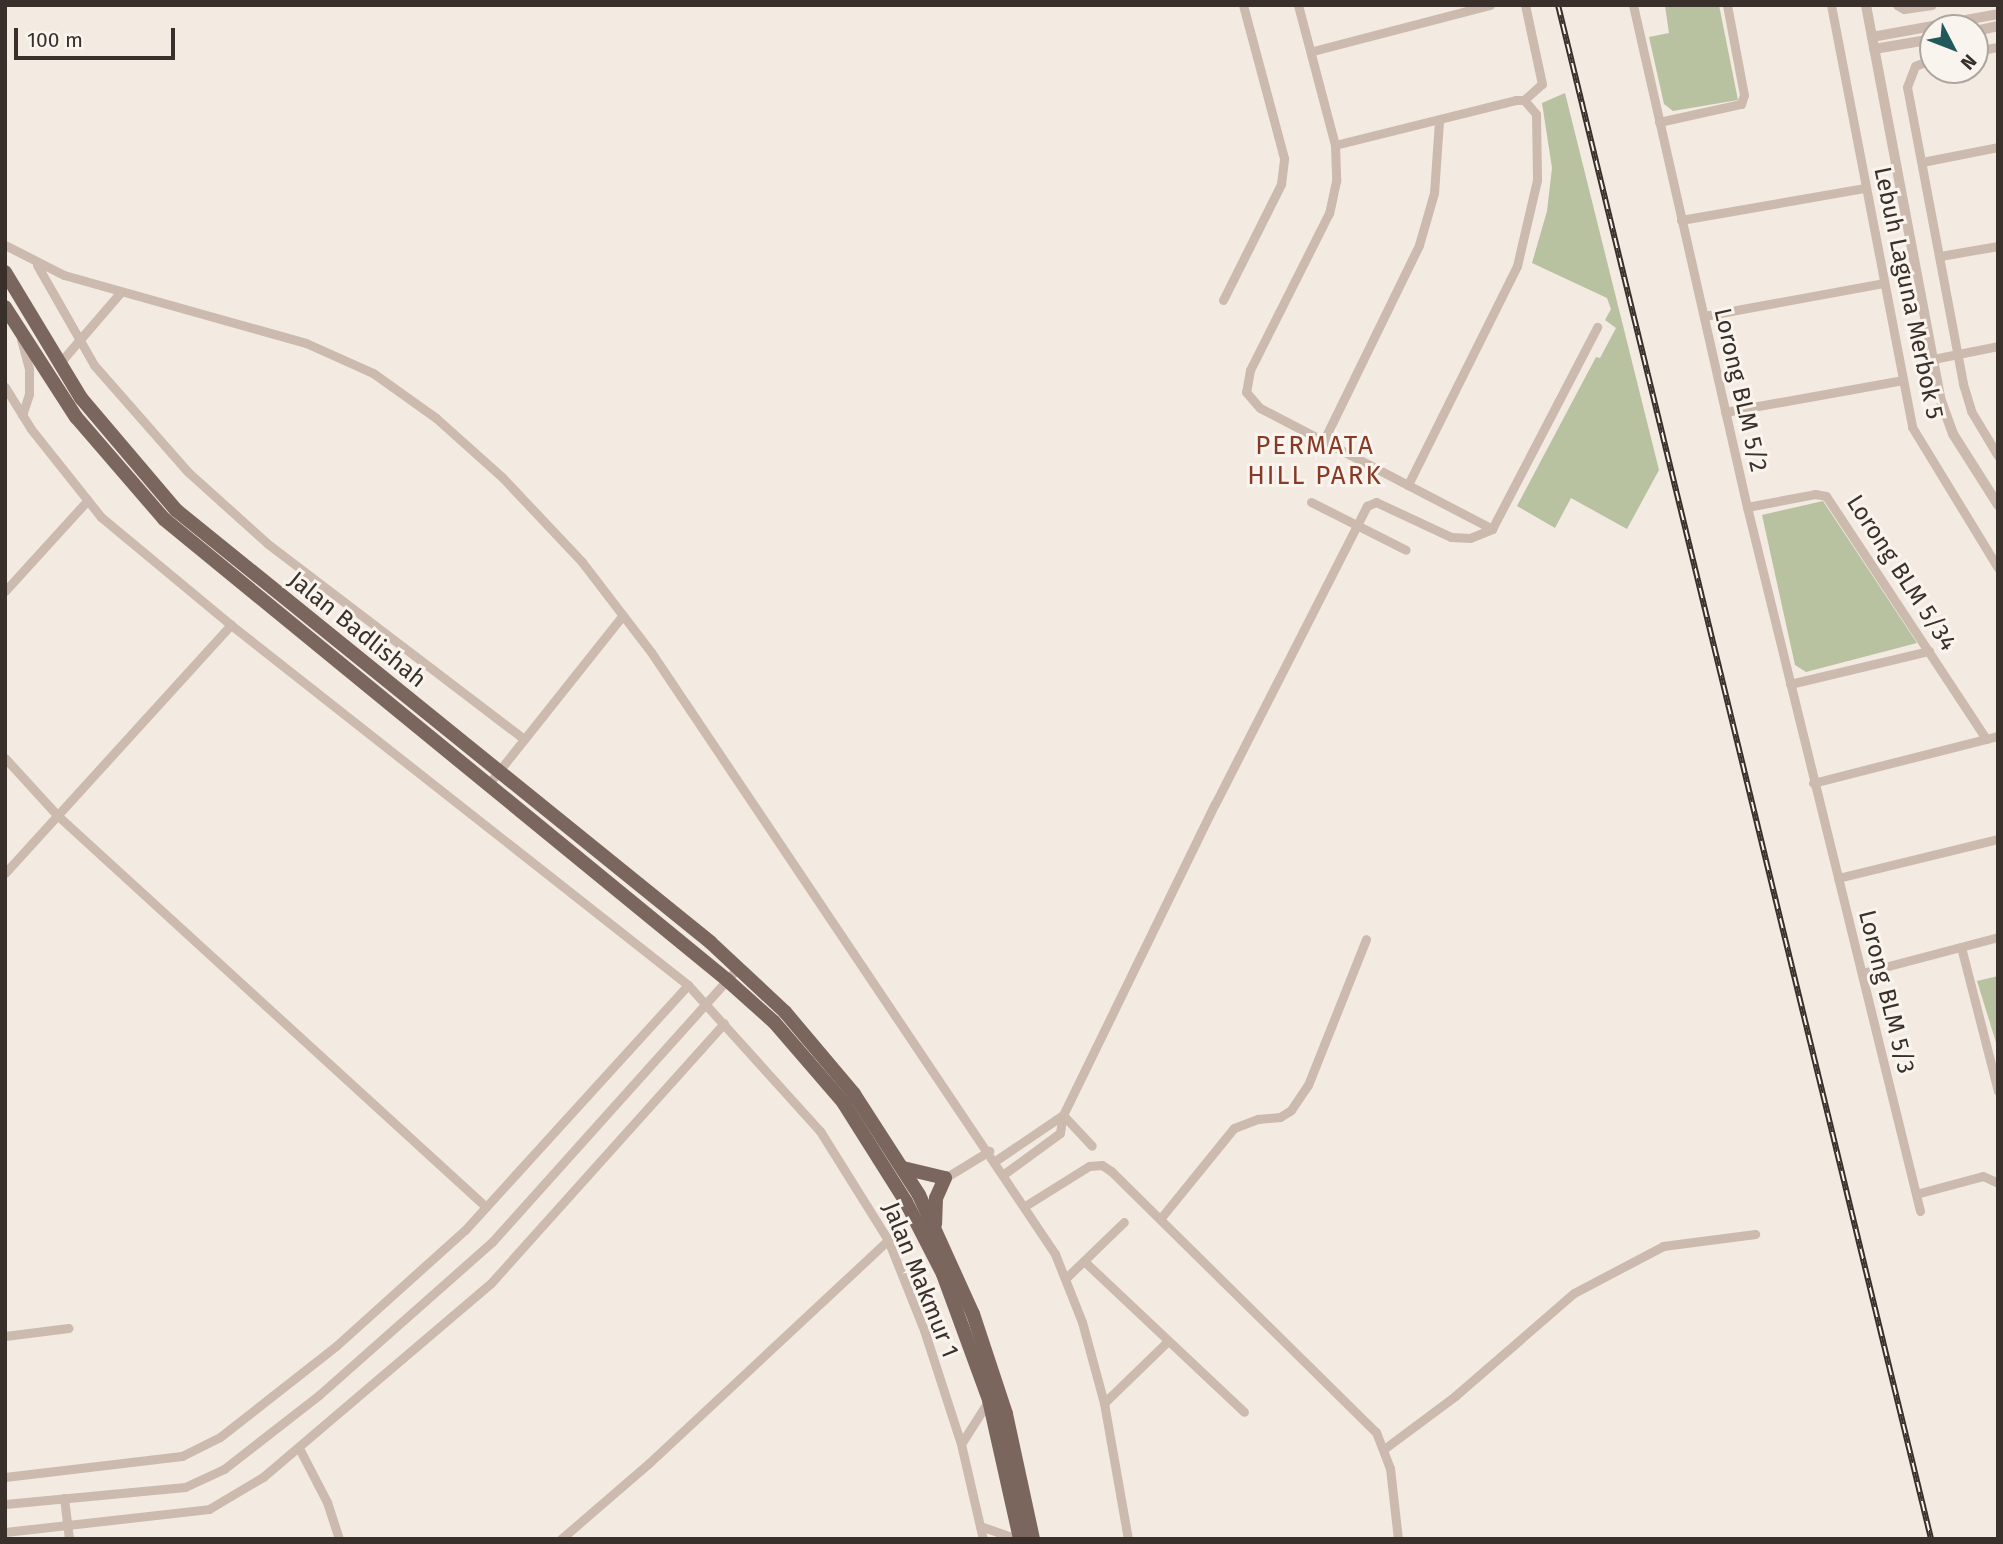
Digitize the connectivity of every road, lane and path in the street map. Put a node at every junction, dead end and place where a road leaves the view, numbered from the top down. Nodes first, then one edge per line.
1 (1242, 5) edge
2 (1298, 5) edge
3 (1490, 5) edge
4 (1525, 5) edge
5 (1633, 5) edge
6 (1727, 5) edge
7 (1831, 5) edge
8 (1866, 5) edge
9 (1933, 5) edge
10 (1898, 6) edge
11 (1998, 14) edge
12 (1872, 37) junction
13 (1919, 41) edge
14 (1874, 49) junction
15 (1313, 51) junction
16 (1919, 64) edge
17 (1524, 100) junction
18 (1439, 121) junction
19 (1659, 122) junction
20 (1335, 145) junction
21 (1998, 147) edge
22 (1922, 162) junction
23 (1865, 187) junction
24 (1681, 219) junction
25 (5, 245) edge
26 (1998, 246) edge
27 (1940, 256) junction
28 (37, 265) junction
29 (5, 272) edge
30 (1883, 283) junction
31 (120, 293) junction
32 (1223, 300) dead end
33 (5, 307) edge
34 (1704, 316) junction
35 (1597, 327) dead end
36 (20, 333) junction
37 (78, 338) junction
38 (1998, 346) edge
39 (1957, 354) junction
40 (1933, 359) junction
41 (58, 365) junction
42 (1903, 380) junction
43 (5, 387) edge
44 (1725, 412) junction
45 (22, 415) junction
46 (1323, 442) junction
47 (1998, 456) edge
48 (1408, 485) junction
49 (86, 502) junction
50 (1311, 502) dead end
51 (1998, 505) edge
52 (1746, 507) junction
53 (1356, 524) junction
54 (1492, 529) junction
55 (1406, 550) dead end
56 (1998, 568) edge
57 (5, 591) edge
58 (623, 615) junction
59 (231, 625) junction
60 (1929, 651) junction
61 (1790, 684) junction
62 (1998, 736) edge
63 (524, 739) junction
64 (1986, 739) junction
65 (5, 758) edge
66 (498, 772) junction
67 (1813, 783) junction
68 (487, 786) junction
69 (57, 815) junction
70 (1998, 839) edge
71 (5, 873) edge
72 (1838, 878) junction
73 (1998, 937) edge
74 (1366, 939) dead end
75 (1961, 947) junction
76 (740, 967) junction
77 (1862, 973) junction
78 (727, 980) junction
79 (688, 985) junction
80 (706, 1003) junction
81 (724, 1023) junction
82 (1998, 1091) edge
83 (1063, 1115) junction
84 (1092, 1146) dead end
85 (989, 1151) junction
86 (995, 1161) junction
87 (902, 1167) junction
88 (1004, 1174) junction
89 (945, 1178) junction
90 (1998, 1183) edge
91 (1916, 1194) junction
92 (1025, 1206) junction
93 (486, 1207) junction
94 (1920, 1211) dead end
95 (1160, 1219) junction
96 (1124, 1222) dead end
97 (935, 1225) junction
98 (1755, 1234) dead end
99 (888, 1240) junction
100 (1086, 1263) junction
101 (1067, 1277) junction
102 (68, 1328) dead end
103 (5, 1336) edge
104 (1168, 1341) junction
105 (989, 1400) junction
106 (1104, 1403) junction
107 (1244, 1412) dead end
108 (961, 1444) junction
109 (1384, 1449) junction
110 (300, 1450) junction
111 (5, 1477) edge
112 (64, 1498) junction
113 (5, 1504) edge
114 (67, 1525) junction
115 (981, 1526) junction
116 (5, 1532) edge
117 (69, 1539) edge
118 (339, 1539) edge
119 (561, 1539) edge
120 (983, 1539) edge
121 (1019, 1539) edge
122 (1033, 1539) edge
123 (1128, 1539) edge
124 (1398, 1539) edge

1 - 32 street
2 - 15 street
3 - 15 street
4 - 17 street
5 - 19 street, Lorong BLM 5/2
6 - 19 street
7 - 23 street, Lebuh Laguna Merbok 5
8 - 12 street, Lebuh Laguna Merbok 5
9 - 10 street
11 - 12 street
12 - 14 street, Lebuh Laguna Merbok 5
13 - 14 street
14 - 40 street, Lebuh Laguna Merbok 5
15 - 20 street
16 - 22 street
17 - 18 street
17 - 48 street
18 - 20 street
18 - 46 street
19 - 24 street, Lorong BLM 5/2
20 - 46 street
21 - 22 street
22 - 27 street
23 - 24 street
23 - 30 street, Lebuh Laguna Merbok 5
24 - 34 street, Lorong BLM 5/2
25 - 28 street
26 - 27 street
27 - 39 street
28 - 31 street
28 - 37 street
29 - 41 main road, Jalan Badlishah
30 - 34 street
30 - 42 street, Lebuh Laguna Merbok 5
31 - 37 street
31 - 58 street
33 - 36 main road, Jalan Badlishah
34 - 44 street, Lorong BLM 5/2
35 - 54 street
36 - 45 street
36 - 68 main road, Jalan Badlishah
37 - 41 street
37 - 63 street
38 - 39 street
39 - 40 street
39 - 47 street
40 - 51 street, Lebuh Laguna Merbok 5
41 - 66 main road, Jalan Badlishah
42 - 44 street
42 - 56 street, Lebuh Laguna Merbok 5
43 - 45 street, Jalan Makmur 1
44 - 52 street, Lorong BLM 5/2
45 - 49 street, Jalan Makmur 1
46 - 48 street
48 - 54 street
49 - 57 street
49 - 59 street, Jalan Makmur 1
50 - 53 street
52 - 60 street, Lorong BLM 5/34
52 - 61 street, Lorong BLM 5/2
53 - 54 street
53 - 55 street
53 - 83 street
58 - 63 street
58 - 85 street
59 - 69 street
59 - 79 street, Jalan Makmur 1
60 - 61 street
60 - 64 street, Lorong BLM 5/34
61 - 67 street, Lorong BLM 5/2
62 - 64 street
63 - 66 street
64 - 67 street
65 - 69 street
66 - 68 street
66 - 76 main road, Jalan Badlishah
67 - 72 street, Lorong BLM 5/3
68 - 78 main road, Jalan Badlishah
69 - 71 street
69 - 93 street
70 - 72 street
72 - 77 street, Lorong BLM 5/3
73 - 75 street
74 - 95 street
75 - 77 street
75 - 82 street
76 - 78 street
76 - 87 main road, Jalan Badlishah
77 - 91 street, Lorong BLM 5/3
78 - 80 street
78 - 105 main road, Jalan Badlishah
79 - 80 street, Jalan Makmur 1
79 - 93 street
80 - 81 street, Jalan Makmur 1
80 - 112 street
81 - 99 street, Jalan Makmur 1
81 - 110 street
83 - 84 street
83 - 86 street
83 - 88 street
85 - 86 street
85 - 89 street
86 - 88 street
87 - 89 main road
87 - 97 main road, Jalan Badlishah
88 - 92 street
89 - 97 main road
90 - 91 street
91 - 94 street, Lorong BLM 5/3
92 - 95 street
92 - 101 street
93 - 111 street
95 - 109 street
96 - 100 street
97 - 122 main road, Jalan Badlishah
98 - 109 street
99 - 108 street, Jalan Makmur 1
99 - 119 street
100 - 101 street
100 - 104 street
101 - 106 street
102 - 103 street
104 - 106 street
104 - 107 street
105 - 108 street
105 - 121 main road, Jalan Badlishah
106 - 123 street
108 - 115 street, Jalan Makmur 1
109 - 124 street
110 - 114 street
110 - 118 street
112 - 113 street
112 - 114 street
114 - 116 street
114 - 117 street
115 - 120 street, Jalan Makmur 1
115 - 121 street

